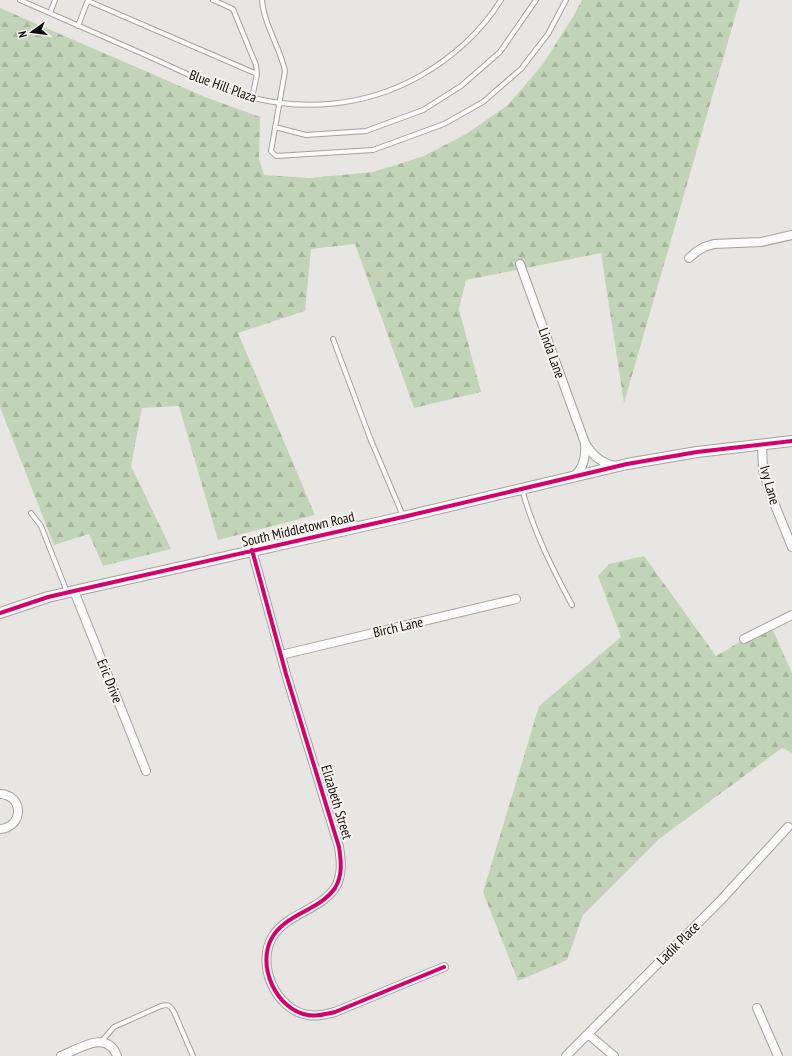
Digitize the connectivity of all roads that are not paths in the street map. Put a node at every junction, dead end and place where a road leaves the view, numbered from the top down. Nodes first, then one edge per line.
1 (20, 0) edge
2 (55, 0) edge
3 (88, 0) edge
4 (213, 0) edge
5 (262, 0) edge
6 (501, 0) edge
7 (536, 0) edge
8 (566, 0) edge
9 (50, 13) junction
10 (78, 26) junction
11 (257, 74) junction
12 (252, 98) junction
13 (279, 103) junction
14 (275, 127) junction
15 (792, 236) edge
16 (689, 258) dead end
17 (520, 264) dead end
18 (332, 339) dead end
19 (792, 441) edge
20 (585, 443) junction
21 (762, 445) junction
22 (619, 467) junction
23 (573, 478) junction
24 (522, 489) junction
25 (31, 513) dead end
26 (403, 517) junction
27 (792, 547) edge
28 (252, 550) junction
29 (70, 592) junction
30 (516, 599) dead end
31 (572, 605) dead end
32 (0, 613) edge
33 (792, 615) edge
34 (744, 639) dead end
35 (281, 655) junction
36 (146, 771) dead end
37 (0, 794) edge
38 (788, 827) dead end
39 (0, 829) edge
40 (444, 967) dead end
41 (757, 1008) dead end
42 (588, 1034) junction
43 (101, 1042) junction
44 (60, 1056) edge
45 (118, 1056) edge
46 (193, 1056) edge
47 (566, 1056) edge
48 (614, 1056) edge
49 (778, 1056) edge

1 - 9 lane, Blue Hill Plaza
2 - 9 lane
3 - 10 lane
3 - 11 lane
4 - 11 lane
5 - 13 lane
6 - 13 lane, Blue Hill Plaza
7 - 14 lane
8 - 14 lane
9 - 10 lane, Blue Hill Plaza
10 - 12 lane, Blue Hill Plaza
11 - 12 lane
12 - 13 lane, Blue Hill Plaza
13 - 14 lane
15 - 16 street
17 - 20 street, Linda Lane
18 - 26 lane
19 - 21 street, South Middletown Road
20 - 22 street, Linda Lane
20 - 23 street, Linda Lane
21 - 22 street, South Middletown Road
21 - 27 street, Ivy Lane
22 - 23 street, South Middletown Road
23 - 24 street, South Middletown Road
24 - 26 street, South Middletown Road
24 - 31 lane
25 - 29 lane
26 - 28 street, South Middletown Road
28 - 29 street, South Middletown Road
28 - 35 street, Elizabeth Street
29 - 32 street, South Middletown Road
29 - 36 street, Eric Drive
30 - 35 street, Birch Lane
33 - 34 street
35 - 40 street, Elizabeth Street
37 - 39 street
38 - 42 street, Ladik Place
41 - 49 street
42 - 47 street, Ladik Place
42 - 48 street
43 - 44 street
43 - 45 street
43 - 46 lane

